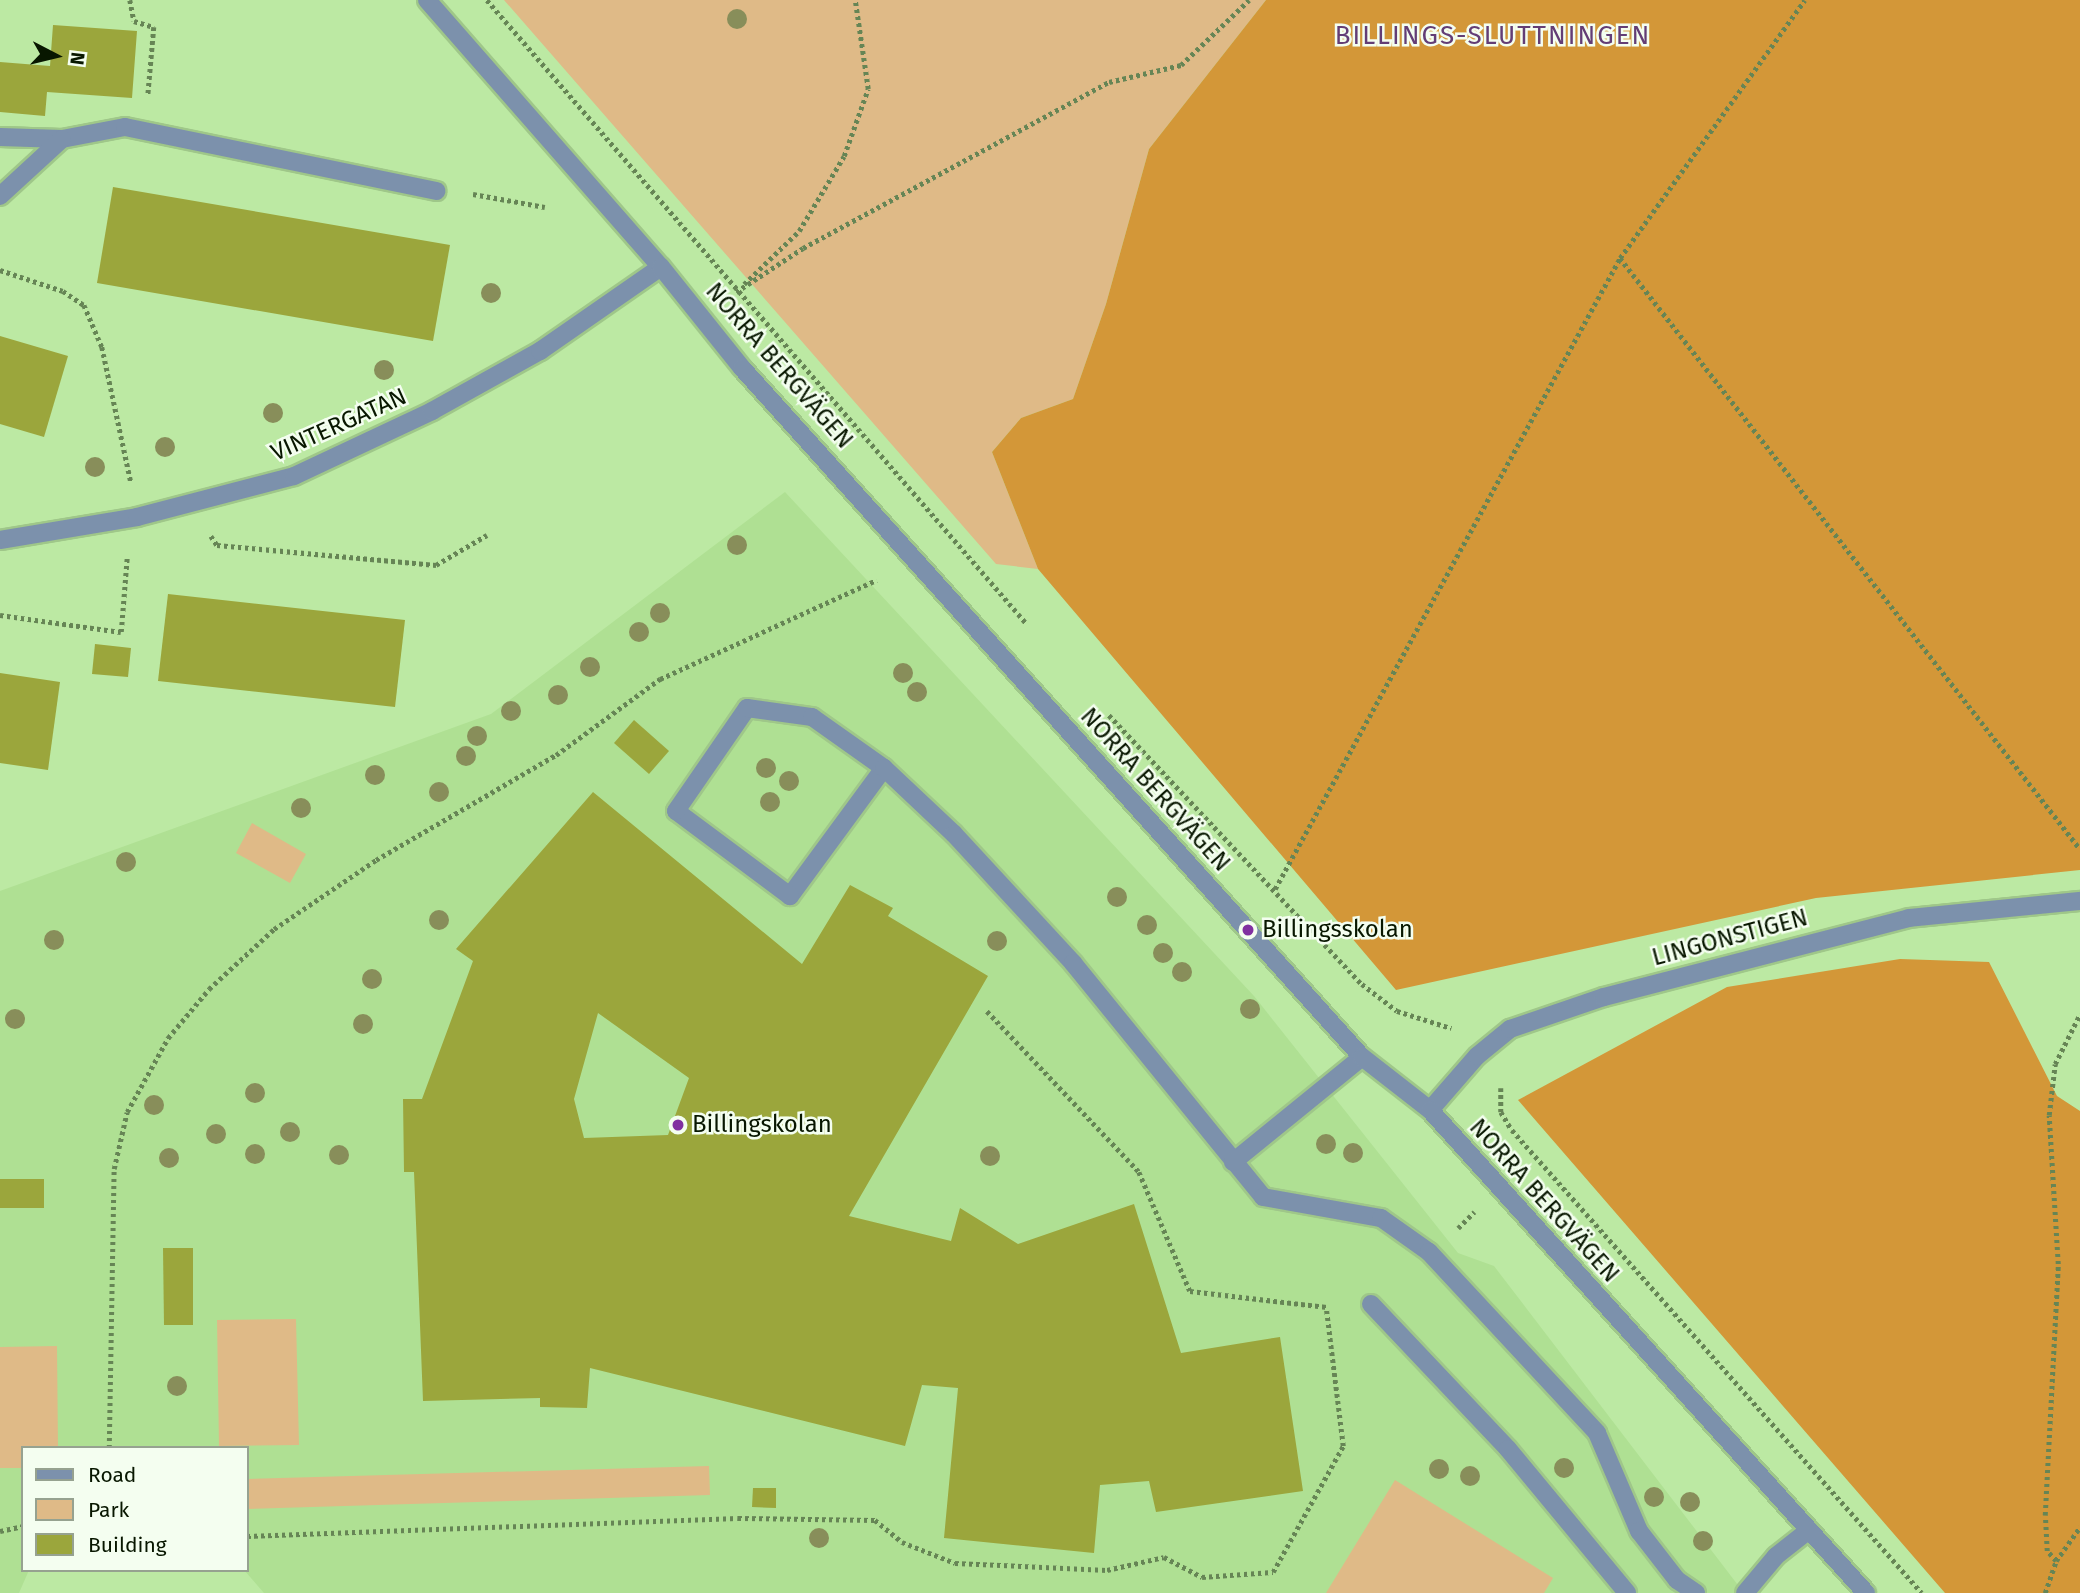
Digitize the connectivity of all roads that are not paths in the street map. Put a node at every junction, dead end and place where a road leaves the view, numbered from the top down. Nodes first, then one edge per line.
1 (428, 0) edge
2 (0, 137) edge
3 (62, 139) junction
4 (436, 191) road end
5 (0, 196) edge
6 (661, 267) junction
7 (0, 540) edge
8 (884, 768) junction
9 (2080, 901) edge
10 (1362, 1057) junction
11 (1430, 1110) junction
12 (1233, 1162) junction
13 (1371, 1304) road end
14 (1809, 1530) junction
15 (1627, 1593) edge
16 (1696, 1593) edge
17 (1745, 1593) edge
18 (1866, 1593) edge

1 - 6 street, NORRA BERGVÄGEN
2 - 3 street
3 - 4 street
3 - 5 street
6 - 7 street, VINTERGATAN
6 - 10 street, NORRA BERGVÄGEN
8 - 8 street
8 - 12 street
9 - 11 street, LINGONSTIGEN
10 - 11 street, NORRA BERGVÄGEN
10 - 12 street
11 - 14 street, NORRA BERGVÄGEN
12 - 16 street
13 - 15 street
14 - 17 street
14 - 18 street, NORRA BERGVÄGEN

